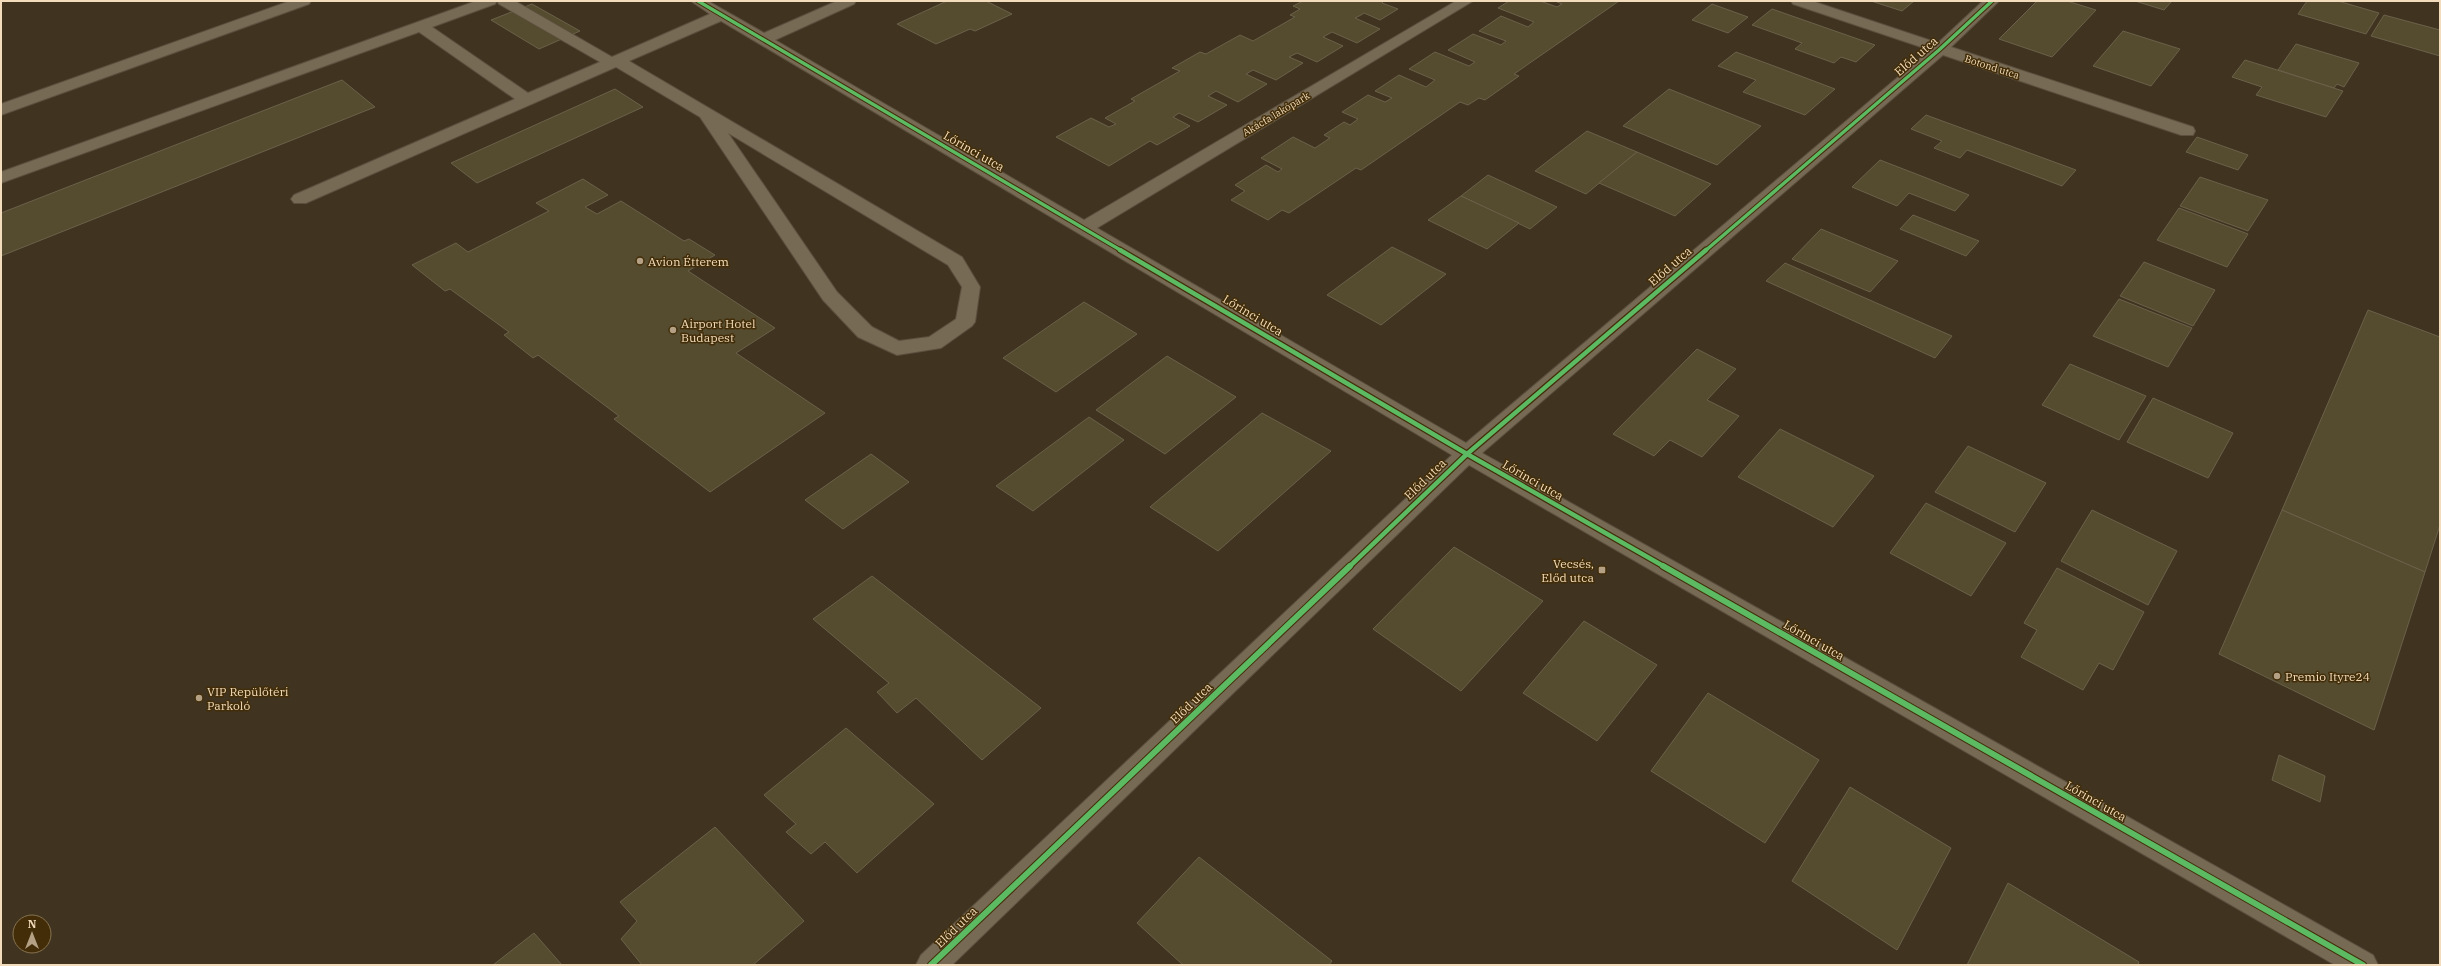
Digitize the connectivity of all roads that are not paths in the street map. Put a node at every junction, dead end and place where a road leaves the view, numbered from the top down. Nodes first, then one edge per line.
1 (304, 1) edge
2 (490, 1) edge
3 (504, 1) edge
4 (698, 1) edge
5 (849, 1) edge
6 (1466, 1) edge
7 (1798, 1) edge
8 (1992, 1) edge
9 (722, 14) junction
10 (421, 26) junction
11 (764, 39) junction
12 (1939, 50) junction
13 (615, 62) junction
14 (527, 100) junction
15 (1, 110) edge
16 (706, 114) junction
17 (2187, 131) dead end
18 (1, 178) edge
19 (300, 199) dead end
20 (1085, 227) junction
21 (1467, 454) junction
22 (931, 965) edge
23 (2363, 965) edge

1 - 15 street
2 - 10 street
3 - 13 street
4 - 9 street, Lőrinci utca
5 - 11 street
6 - 20 street, Akácfa lakópark
7 - 12 street, Botond utca
8 - 12 street, Előd utca
9 - 11 street, Lőrinci utca
9 - 13 street
10 - 14 street
10 - 18 street
11 - 20 street, Lőrinci utca
12 - 17 street, Botond utca
12 - 21 street, Előd utca
13 - 14 street
13 - 16 street
14 - 19 street
16 - 16 street
20 - 21 street, Lőrinci utca
21 - 22 street, Előd utca
21 - 23 street, Lőrinci utca

